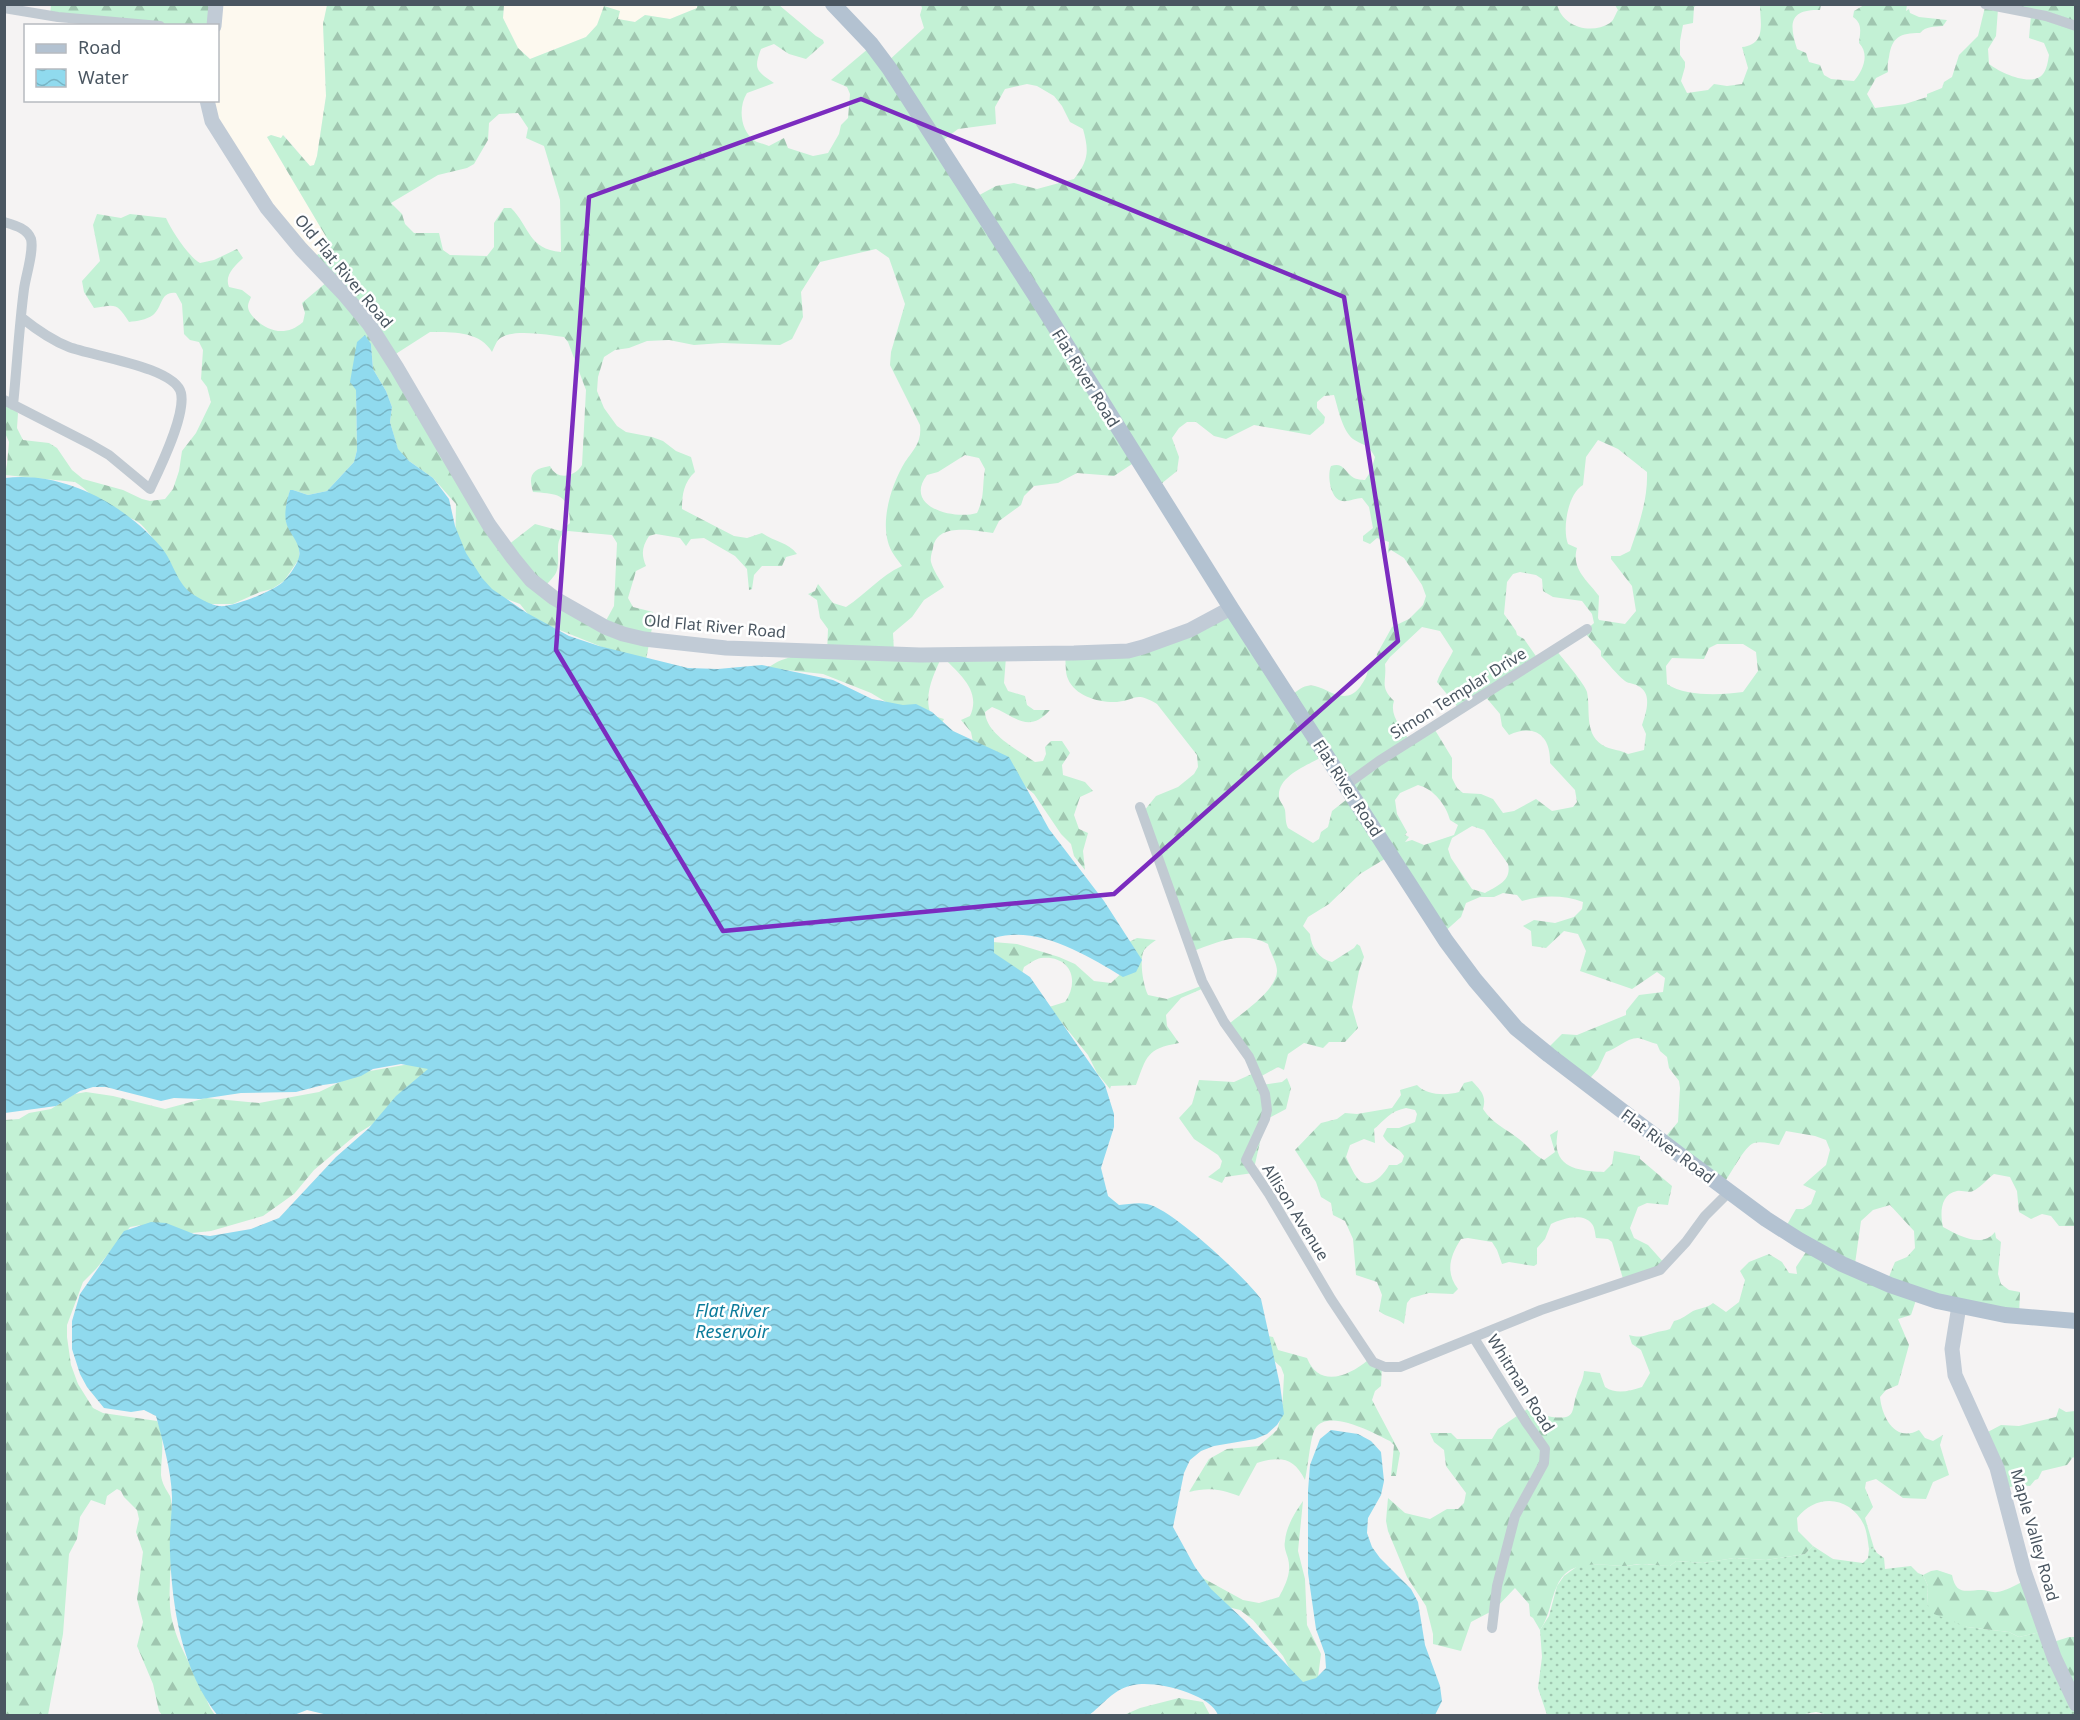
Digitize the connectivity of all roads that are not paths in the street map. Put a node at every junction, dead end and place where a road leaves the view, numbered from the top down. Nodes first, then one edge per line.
1 (216, 4) edge
2 (833, 4) edge
3 (1985, 4) edge
4 (4, 8) edge
5 (137, 24) edge
6 (214, 24) edge
7 (2076, 26) edge
8 (207, 102) edge
9 (4, 222) edge
10 (22, 318) junction
11 (9, 403) edge
12 (1231, 608) junction
13 (1587, 629) dead end
14 (1346, 785) junction
15 (1140, 807) dead end
16 (1730, 1191) junction
17 (1959, 1306) junction
18 (2076, 1321) edge
19 (1474, 1338) junction
20 (1492, 1628) dead end
21 (2076, 1704) edge

1 - 6 street
2 - 12 main road, Flat River Road
3 - 7 street
4 - 5 street
8 - 12 street, Old Flat River Road
9 - 10 street
10 - 11 street
10 - 11 street
12 - 14 main road, Flat River Road
13 - 14 street, Simon Templar Drive
14 - 16 main road, Flat River Road
15 - 19 street, Allison Avenue
16 - 17 main road, Flat River Road
16 - 19 street, Whitman Road
17 - 18 main road, Flat River Road
17 - 21 street, Maple Valley Road
19 - 20 street, Whitman Road

